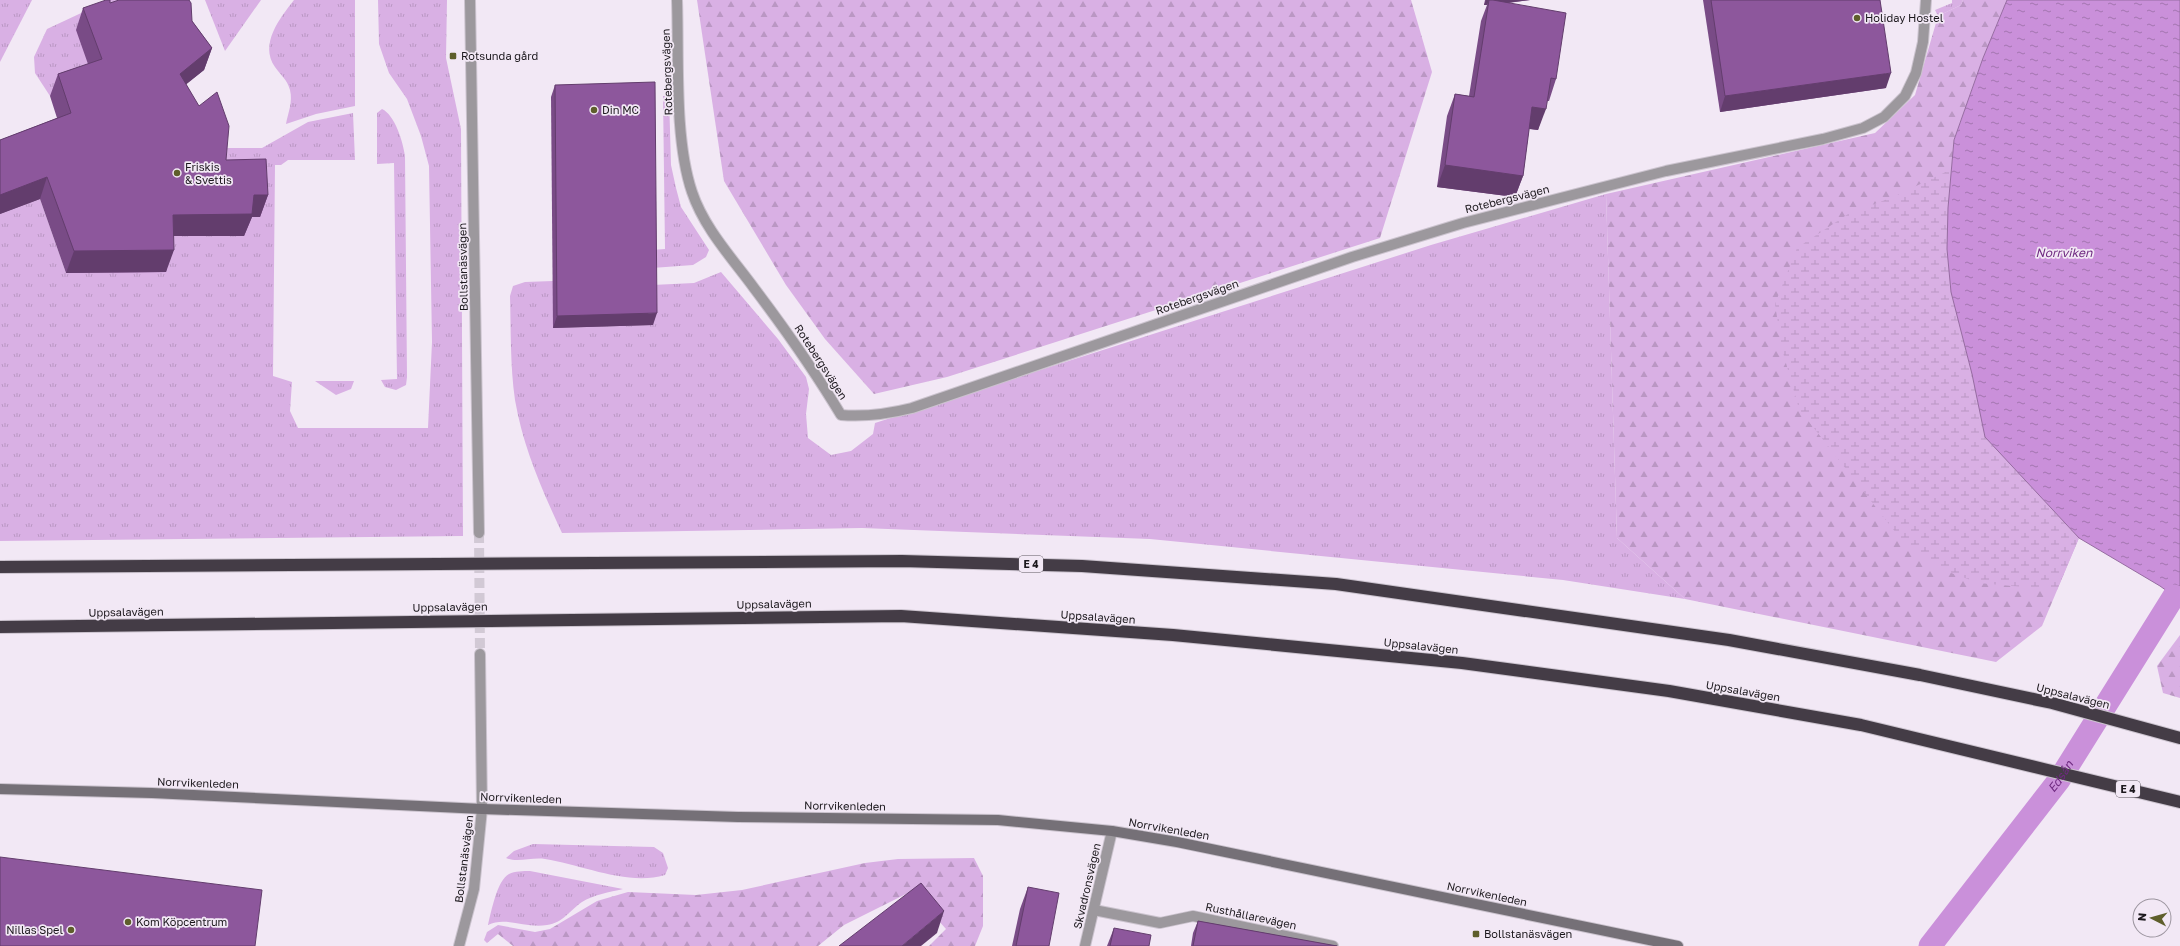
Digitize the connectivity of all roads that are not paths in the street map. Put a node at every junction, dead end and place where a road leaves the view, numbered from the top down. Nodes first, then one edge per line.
1 (470, 0) edge
2 (677, 0) edge
3 (1926, 0) edge
4 (479, 533) tunnel mouth
5 (0, 567) edge
6 (0, 627) edge
7 (480, 654) tunnel mouth
8 (2180, 738) edge
9 (0, 789) edge
10 (2180, 802) edge
11 (482, 809) junction
12 (1112, 831) junction
13 (1094, 910) junction
14 (459, 946) edge
15 (1085, 946) edge
16 (1333, 946) edge
17 (1678, 946) edge

1 - 4 street, Bollstanäsvägen
2 - 3 street, Rotebergsvägen
5 - 8 highway, Uppsalavägen / E 4
6 - 10 highway, Uppsalavägen / E 4
7 - 11 street, Bollstanäsvägen
9 - 11 main road, Norrvikenleden
11 - 12 main road, Norrvikenleden
11 - 14 street, Bollstanäsvägen
12 - 13 street, Skvadronsvägen
12 - 17 main road, Norrvikenleden
13 - 15 street, Skvadronsvägen
13 - 16 street, Rusthållarevägen

